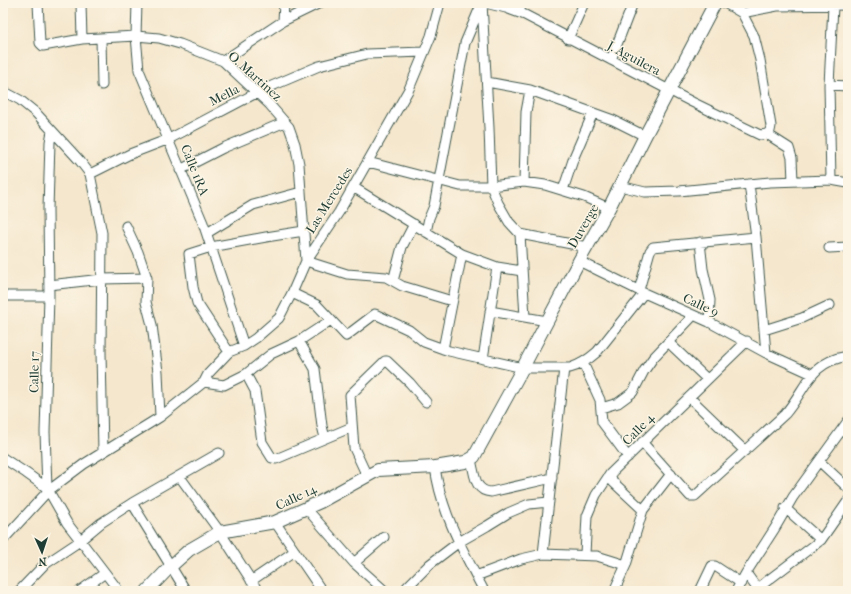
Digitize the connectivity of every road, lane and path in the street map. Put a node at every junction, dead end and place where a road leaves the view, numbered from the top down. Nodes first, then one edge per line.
1 (38, 3) edge
2 (81, 3) edge
3 (137, 3) edge
4 (284, 3) edge
5 (320, 3) edge
6 (440, 3) edge
7 (483, 3) edge
8 (523, 3) edge
9 (584, 3) edge
10 (633, 3) edge
11 (715, 3) edge
12 (725, 3) edge
13 (820, 4) edge
14 (848, 5) edge
15 (833, 6) junction
16 (518, 12) junction
17 (742, 13) junction
18 (283, 21) junction
19 (136, 36) junction
20 (101, 38) junction
21 (568, 38) junction
22 (82, 39) junction
23 (424, 52) junction
24 (611, 60) junction
25 (223, 61) junction
26 (487, 82) junction
27 (102, 85) dead end
28 (829, 86) junction
29 (848, 86) edge
30 (530, 90) junction
31 (669, 90) junction
32 (3, 91) edge
33 (257, 93) junction
34 (593, 113) junction
35 (285, 122) junction
36 (52, 131) junction
37 (768, 133) junction
38 (645, 136) junction
39 (169, 139) junction
40 (368, 162) junction
41 (180, 170) junction
42 (90, 174) junction
43 (439, 180) junction
44 (831, 180) junction
45 (793, 181) junction
46 (524, 182) junction
47 (848, 183) edge
48 (749, 184) junction
49 (491, 186) junction
50 (620, 186) junction
51 (353, 187) junction
52 (563, 190) junction
53 (301, 192) junction
54 (609, 208) junction
55 (414, 224) junction
56 (126, 226) dead end
57 (304, 231) junction
58 (426, 232) junction
59 (207, 233) junction
60 (520, 234) junction
61 (756, 236) junction
62 (700, 242) junction
63 (212, 247) junction
64 (587, 247) junction
65 (848, 247) edge
66 (829, 248) dead end
67 (462, 254) junction
68 (306, 261) junction
69 (579, 261) junction
70 (497, 266) junction
71 (522, 271) junction
72 (147, 278) junction
73 (102, 279) junction
74 (393, 281) junction
75 (49, 284) junction
76 (642, 292) junction
77 (292, 293) junction
78 (3, 296) edge
79 (49, 296) junction
80 (452, 301) junction
81 (830, 305) dead end
82 (490, 311) junction
83 (694, 316) junction
84 (525, 317) junction
85 (331, 320) junction
86 (547, 321) junction
87 (709, 322) junction
88 (764, 330) junction
89 (299, 341) junction
90 (747, 341) junction
91 (668, 342) junction
92 (244, 346) junction
93 (443, 349) junction
94 (229, 352) junction
95 (766, 353) junction
96 (848, 356) edge
97 (483, 359) junction
98 (583, 363) junction
99 (523, 368) junction
100 (567, 368) junction
101 (246, 374) junction
102 (812, 374) junction
103 (707, 379) junction
104 (204, 382) junction
105 (689, 397) junction
106 (426, 402) dead end
107 (601, 408) junction
108 (160, 417) junction
109 (848, 421) edge
110 (352, 427) junction
111 (326, 438) junction
112 (642, 442) junction
113 (745, 451) junction
114 (103, 452) junction
115 (219, 453) dead end
116 (628, 457) junction
117 (3, 458) edge
118 (471, 460) junction
119 (819, 460) junction
120 (435, 466) junction
121 (610, 474) junction
122 (671, 474) junction
123 (367, 476) junction
124 (180, 477) junction
125 (552, 478) junction
126 (848, 488) edge
127 (48, 489) junction
128 (848, 501) edge
129 (549, 502) junction
130 (132, 503) junction
131 (306, 508) junction
132 (785, 508) junction
133 (643, 510) junction
134 (275, 522) junction
135 (220, 532) junction
136 (384, 536) dead end
137 (3, 540) edge
138 (80, 540) junction
139 (821, 540) junction
140 (459, 542) junction
141 (295, 551) junction
142 (543, 554) junction
143 (585, 554) junction
144 (354, 563) junction
145 (626, 565) junction
146 (170, 567) junction
147 (105, 573) junction
148 (746, 573) junction
149 (476, 576) junction
150 (251, 581) junction
151 (739, 587) edge
152 (758, 590) edge
153 (19, 591) edge
154 (80, 591) edge
155 (119, 591) edge
156 (147, 591) edge
157 (186, 591) edge
158 (258, 591) edge
159 (322, 591) edge
160 (385, 591) edge
161 (405, 591) edge
162 (484, 591) edge
163 (614, 591) edge
164 (700, 591) edge

1 - 22 street, O. Martinez
2 - 22 street
3 - 19 street, Calle 1RA
4 - 18 street
5 - 18 street
6 - 23 street, Las Mercedes
7 - 16 street, J. Aguilera
7 - 26 street
7 - 43 street
8 - 16 street
9 - 21 street
10 - 24 street
11 - 31 street, Duverge
12 - 17 street
13 - 15 street
13 - 17 street
14 - 15 street
15 - 28 street
16 - 21 street, J. Aguilera
17 - 37 street
18 - 25 street
19 - 20 street, O. Martinez
19 - 25 street, O. Martinez
19 - 39 street, Calle 1RA
20 - 22 street, O. Martinez
20 - 27 street
21 - 24 street, J. Aguilera
23 - 33 street, Mella
23 - 40 street, Las Mercedes
24 - 31 street, J. Aguilera
25 - 33 street, O. Martinez
26 - 30 street
26 - 49 street
28 - 29 street
28 - 44 street
30 - 34 street
30 - 46 street
31 - 37 street, J. Aguilera
31 - 38 street, Duverge
32 - 36 street
33 - 35 street, O. Martinez
33 - 39 street, Mella
34 - 38 street
34 - 52 street
35 - 41 street
35 - 53 street, O. Martinez
36 - 42 street
36 - 75 street, Calle 17
37 - 45 street, J. Aguilera
38 - 50 street, Duverge
39 - 41 street, Calle 1RA
39 - 42 street, Mella
40 - 43 street
40 - 51 street, Las Mercedes
41 - 59 street, Calle 1RA
42 - 73 street
43 - 49 street
43 - 58 street
44 - 45 street
44 - 47 street
45 - 48 street
46 - 49 street
46 - 52 street
48 - 50 street
48 - 61 street
49 - 60 street
50 - 54 street, Duverge
51 - 55 street
51 - 68 street, Las Mercedes
52 - 54 street
53 - 57 street, O. Martinez
53 - 59 street
54 - 64 street, Duverge
55 - 58 street
55 - 74 street
56 - 72 street
57 - 63 street
57 - 68 street, O. Martinez
58 - 67 street
59 - 63 street, Calle 1RA
60 - 64 street
60 - 71 street
61 - 62 street
61 - 88 street
62 - 76 street
62 - 87 street
63 - 92 street, Calle 1RA
63 - 94 street
64 - 69 street, Duverge
65 - 66 street
67 - 70 street
67 - 80 street
68 - 74 street
68 - 77 street, Las Mercedes
69 - 76 street, Calle 9
69 - 86 street, Duverge
70 - 71 street
70 - 82 street
71 - 84 street
72 - 73 street
72 - 108 street
73 - 75 street
73 - 114 street
74 - 80 street
75 - 79 street, Calle 17
76 - 83 street, Calle 9
76 - 98 street
77 - 85 street
77 - 92 street, Las Mercedes
78 - 79 street
79 - 127 street, Calle 17
80 - 93 street
81 - 88 street
82 - 84 street
82 - 97 street
83 - 87 street, Calle 9
83 - 91 street
84 - 86 street
85 - 89 street
85 - 93 street
86 - 99 street, Duverge
87 - 90 street, Calle 9
88 - 95 street
89 - 101 street
89 - 111 street
90 - 95 street, Calle 9
90 - 103 street, Calle 4
91 - 103 street
91 - 107 street
92 - 94 street, Las Mercedes
93 - 97 street
94 - 104 street, Las Mercedes
95 - 102 street, Calle 9
96 - 102 street
97 - 99 street
98 - 100 street
98 - 107 street
99 - 100 street
99 - 118 street, Duverge
100 - 125 street
101 - 104 street
101 - 111 street
102 - 113 street
103 - 105 street, Calle 4
104 - 108 street, Las Mercedes
105 - 112 street, Calle 4
105 - 113 street
106 - 110 street
107 - 116 street
108 - 114 street, Las Mercedes
109 - 119 street
110 - 111 street
110 - 123 street
112 - 116 street, Calle 4
112 - 122 street
113 - 122 street
114 - 127 street, Las Mercedes
115 - 124 street
116 - 121 street, Calle 4
117 - 127 street
118 - 120 street, Calle 14
118 - 125 street
119 - 126 street
119 - 132 street
120 - 123 street, Calle 14
120 - 140 street
121 - 133 street
121 - 143 street, Calle 4
122 - 133 street
123 - 131 street, Calle 14
124 - 130 street
124 - 135 street
125 - 129 street
127 - 137 street, Las Mercedes
127 - 138 street, Calle 17
128 - 139 street
129 - 140 street
129 - 142 street
130 - 138 street
130 - 146 street
131 - 134 street, Calle 14
131 - 144 street
132 - 139 street
132 - 148 street
133 - 145 street
134 - 135 street, Calle 14
134 - 141 street
135 - 146 street, Calle 14
135 - 150 street
136 - 144 street
138 - 147 street, Calle 17
138 - 153 street
139 - 152 street
140 - 149 street
140 - 161 street
141 - 150 street
141 - 159 street
142 - 143 street
142 - 149 street
143 - 145 street
144 - 160 street
145 - 163 street
146 - 156 street, Calle 14
146 - 157 street
147 - 154 street
147 - 155 street, Calle 17
148 - 151 street
148 - 152 street
149 - 162 street
150 - 158 street
151 - 164 street

